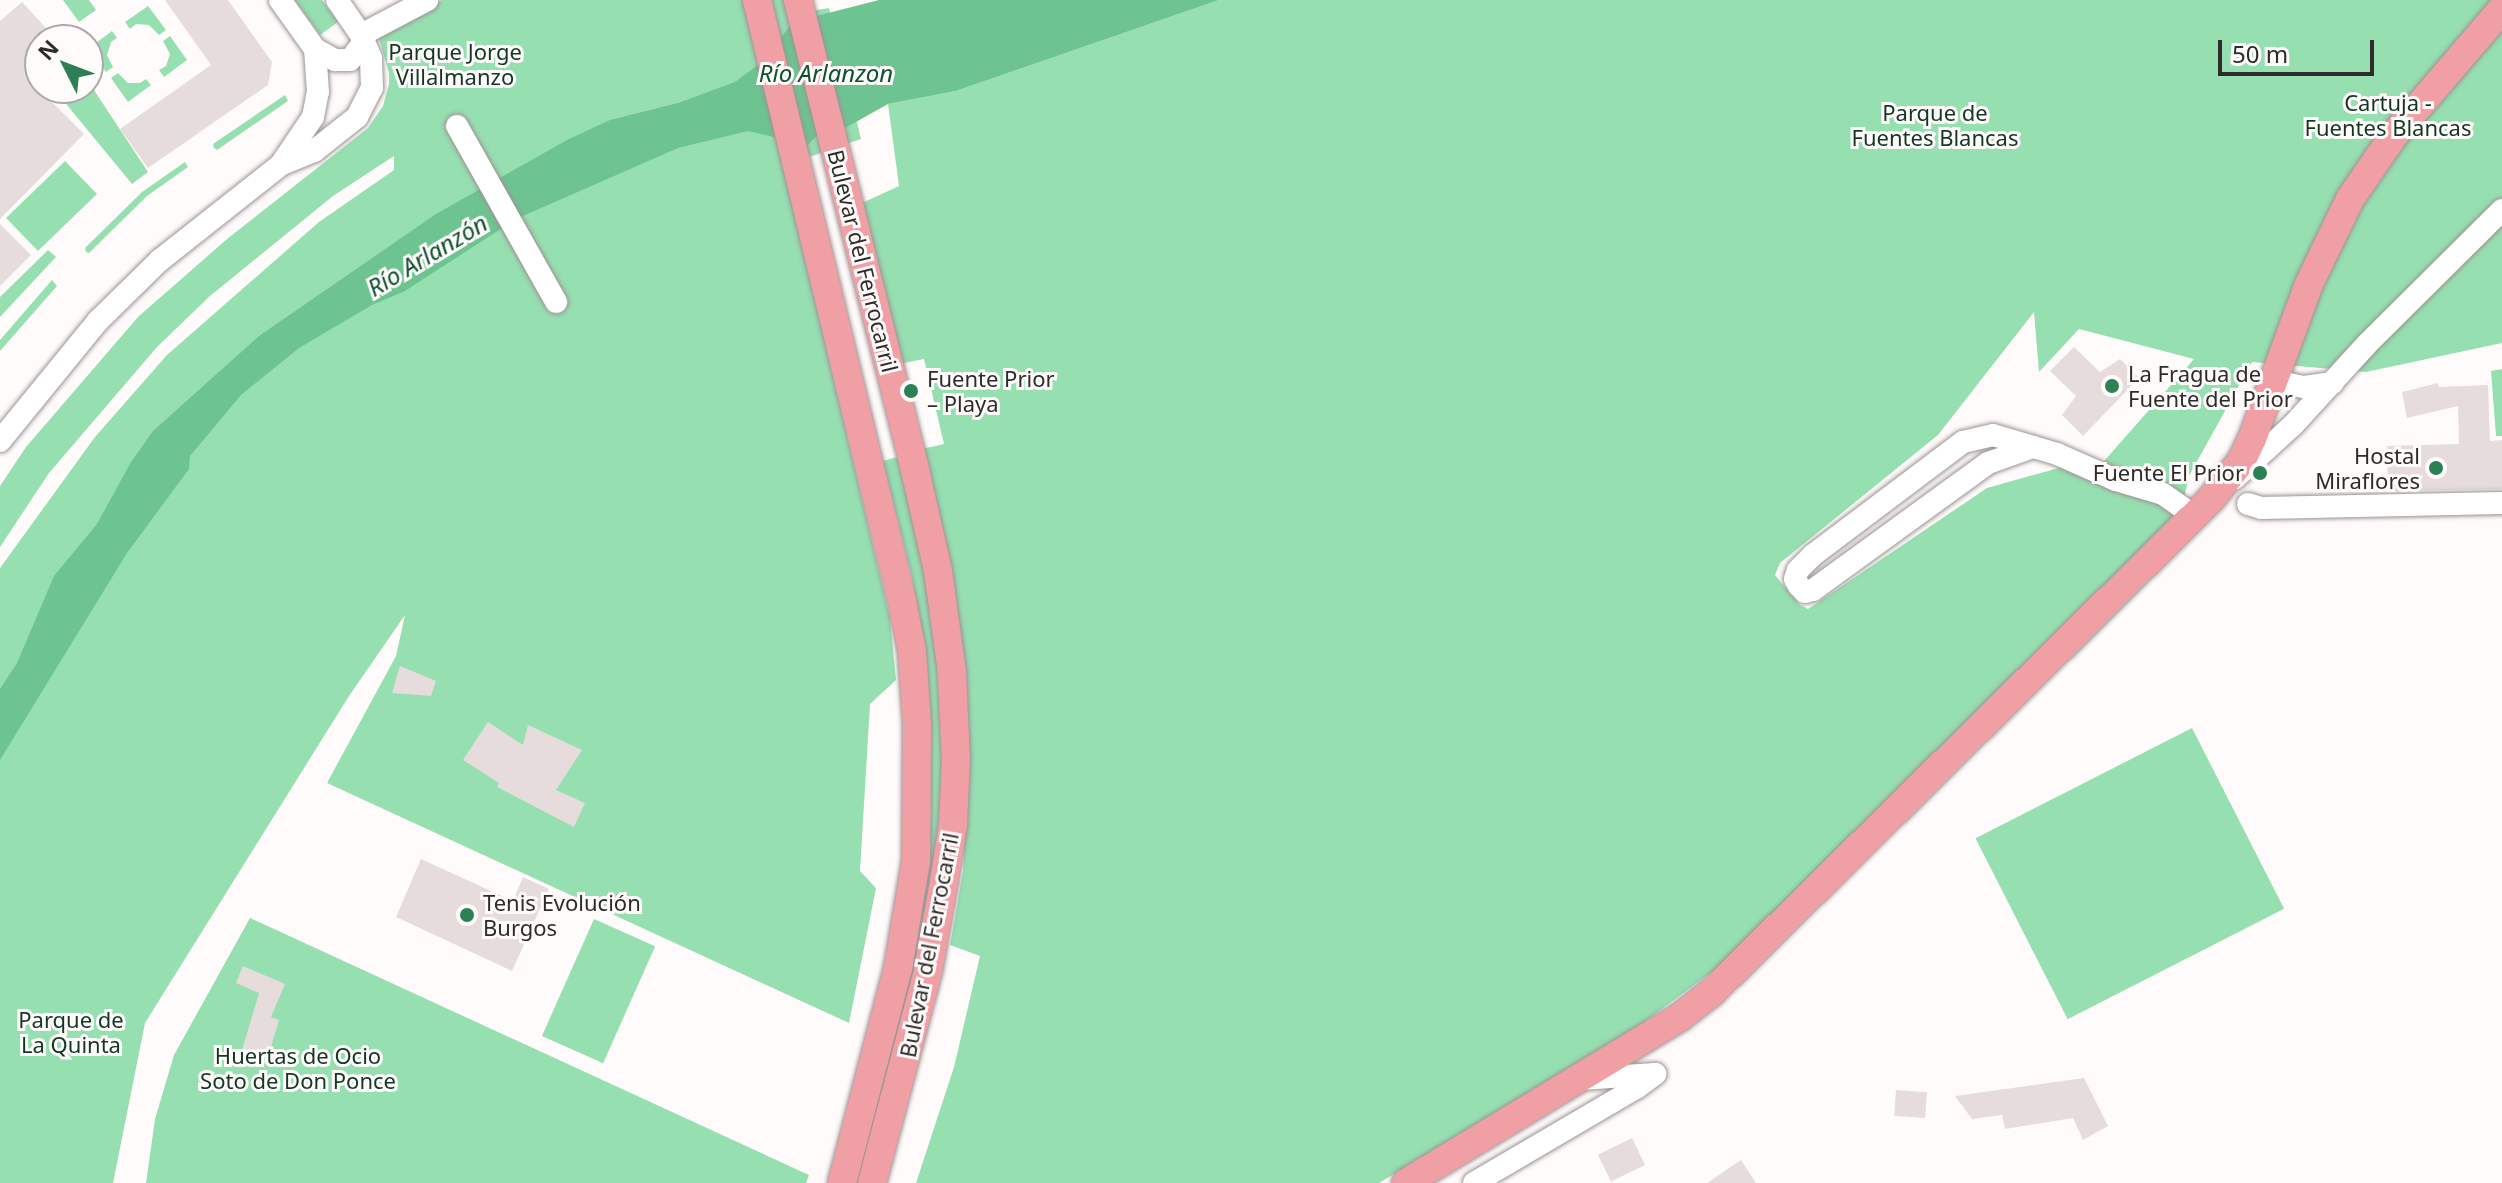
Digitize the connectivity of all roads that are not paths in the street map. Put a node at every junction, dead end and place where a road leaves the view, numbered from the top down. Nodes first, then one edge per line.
1 (280, 0) edge
2 (337, 0) edge
3 (427, 0) edge
4 (757, 0) edge
5 (798, 0) edge
6 (2502, 9) edge
7 (363, 38) junction
8 (315, 49) junction
9 (459, 129) dead end
10 (282, 164) junction
11 (2502, 210) edge
12 (556, 302) dead end
13 (2333, 383) junction
14 (2272, 388) junction
15 (2307, 411) junction
16 (0, 441) edge
17 (2033, 447) junction
18 (2223, 486) junction
19 (2502, 503) edge
20 (2248, 504) dead end
21 (2195, 516) junction
22 (1575, 1079) junction
23 (842, 1183) edge
24 (872, 1183) edge
25 (1406, 1183) edge
26 (1475, 1183) edge

1 - 8 street
2 - 7 street
3 - 7 street
4 - 23 main road, Bulevar del Ferrocarril
5 - 24 main road, Bulevar del Ferrocarril
6 - 14 main road
7 - 8 street
7 - 10 street
8 - 10 street
9 - 12 street
10 - 16 street
11 - 13 street
13 - 14 street
13 - 15 street
14 - 15 street
14 - 18 main road
15 - 18 street
17 - 17 street
17 - 21 street
18 - 21 main road
19 - 20 street
21 - 22 main road
22 - 25 main road
22 - 26 street

